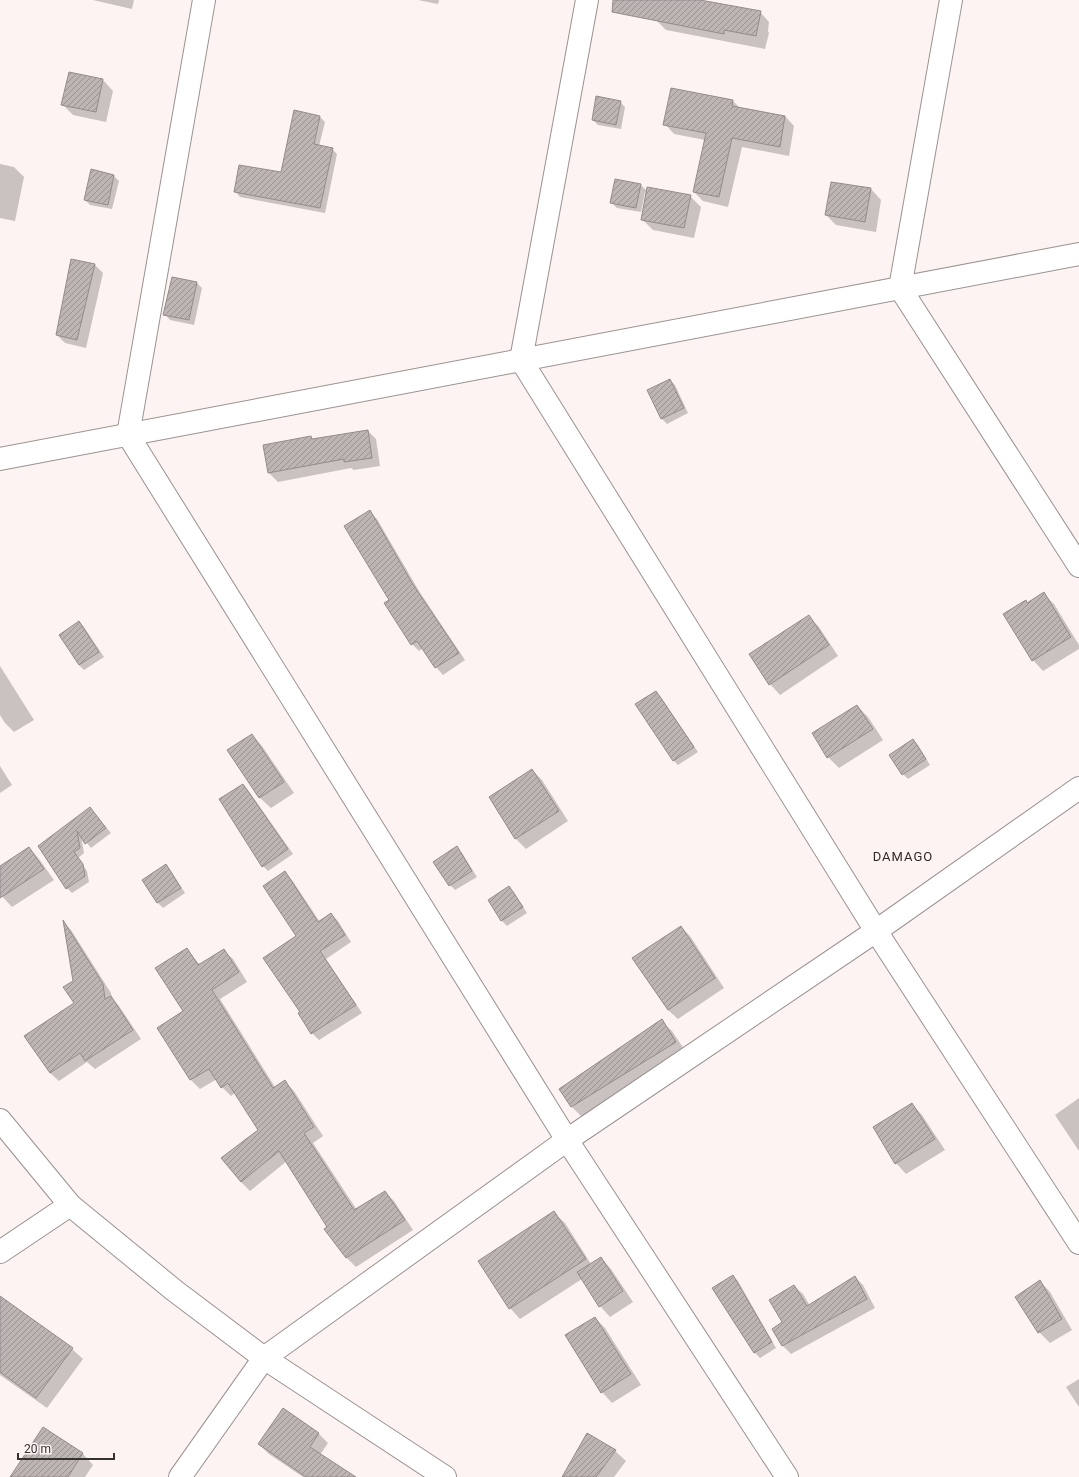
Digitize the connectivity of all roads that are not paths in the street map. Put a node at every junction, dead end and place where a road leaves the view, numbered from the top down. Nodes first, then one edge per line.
1 (204, 0) edge
2 (587, 0) edge
3 (951, 0) edge
4 (1079, 254) edge
5 (900, 288) junction
6 (521, 360) junction
7 (128, 435) junction
8 (0, 460) edge
9 (1079, 566) edge
10 (1079, 788) edge
11 (876, 931) junction
12 (0, 1120) edge
13 (567, 1140) junction
14 (70, 1205) junction
15 (1079, 1243) edge
16 (0, 1252) edge
17 (264, 1358) junction
18 (180, 1477) edge
19 (445, 1477) edge
20 (787, 1477) edge

1 - 7 street
2 - 6 street
3 - 5 street
4 - 5 street
5 - 6 street
5 - 9 street
6 - 7 street
6 - 11 street
7 - 8 street
7 - 13 street
10 - 11 street
11 - 13 street
11 - 15 street
12 - 14 street
13 - 17 street
13 - 20 street
14 - 16 street
14 - 17 street
17 - 18 street
17 - 19 street

